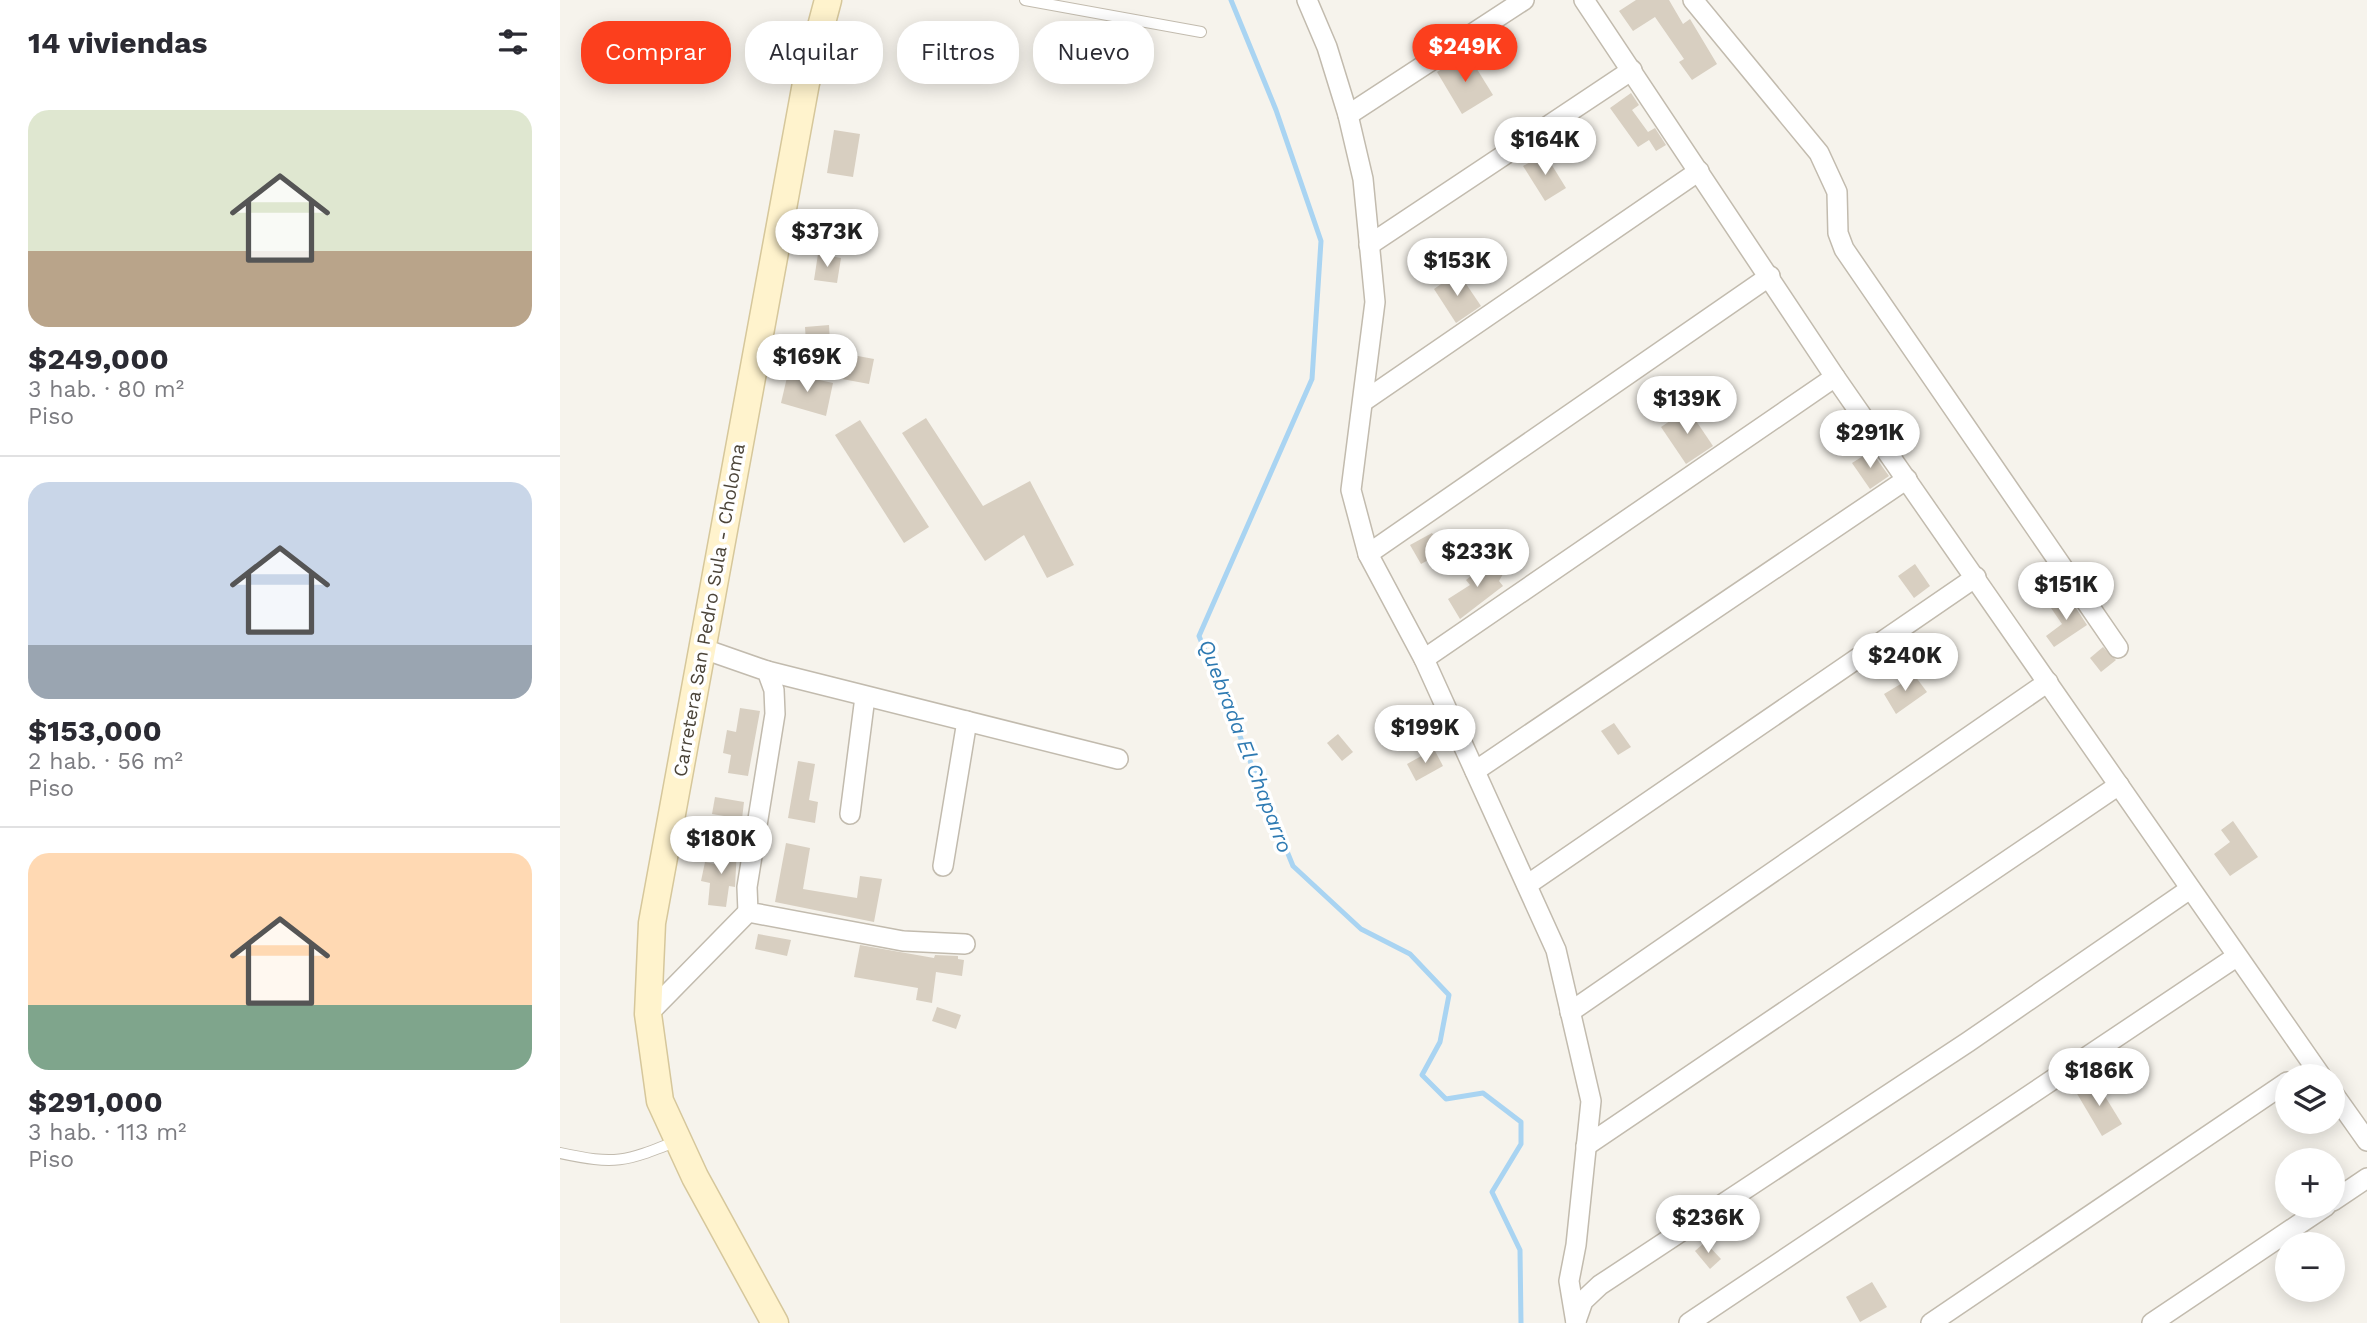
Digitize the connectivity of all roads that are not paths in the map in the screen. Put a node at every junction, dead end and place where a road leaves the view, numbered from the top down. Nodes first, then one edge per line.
1 (828, 0) edge
2 (1026, 0) edge
3 (1307, 0) edge
4 (1524, 0) edge
5 (1584, 0) edge
6 (1693, 0) edge
7 (1201, 33) dead end
8 (1632, 70) junction
9 (1348, 115) junction
10 (1699, 171) junction
11 (1369, 245) junction
12 (1770, 276) junction
13 (1835, 377) junction
14 (1364, 401) junction
15 (1907, 480) junction
16 (1368, 554) junction
17 (1976, 577) junction
18 (701, 648) junction
19 (2118, 648) dead end
20 (1424, 659) junction
21 (767, 671) junction
22 (2048, 682) junction
23 (865, 697) junction
24 (967, 721) junction
25 (1118, 759) dead end
26 (1475, 771) junction
27 (2119, 785) junction
28 (850, 814) dead end
29 (943, 866) dead end
30 (1527, 885) junction
31 (2190, 888) junction
32 (747, 912) junction
33 (965, 944) dead end
34 (2236, 957) junction
35 (1570, 1012) junction
36 (648, 1014) junction
37 (2313, 1064) edge
38 (2275, 1090) edge
39 (2345, 1110) edge
40 (679, 1140) junction
41 (2367, 1141) edge
42 (1586, 1146) junction
43 (560, 1153) edge
44 (2367, 1178) edge
45 (2345, 1193) edge
46 (2308, 1218) edge
47 (1576, 1322) edge
48 (775, 1323) edge
49 (1689, 1323) edge
50 (1931, 1323) edge
51 (2152, 1323) edge

1 - 18 main road, Carretera San Pedro Sula - Choloma
2 - 7 lane
3 - 9 street
4 - 9 street
5 - 8 street
6 - 19 street
8 - 10 street
8 - 11 street
9 - 11 street
10 - 12 street
10 - 14 street
11 - 14 street
12 - 13 street
12 - 16 street
13 - 15 street
13 - 20 street
14 - 16 street
15 - 17 street
15 - 26 street
16 - 20 street
17 - 22 street
17 - 30 street
18 - 21 street
18 - 36 main road, Carretera San Pedro Sula - Choloma
20 - 26 street
21 - 23 street
21 - 32 street
22 - 27 street
22 - 35 street
23 - 24 street
23 - 28 street
24 - 25 street
24 - 29 street
26 - 30 street
27 - 31 street
27 - 42 street
30 - 35 street
31 - 34 street
31 - 47 street
32 - 33 street
32 - 36 street
34 - 37 street
34 - 49 street
35 - 42 street
36 - 40 main road, Carretera San Pedro Sula - Choloma
38 - 50 street
39 - 41 street
40 - 43 lane
40 - 48 main road, Carretera San Pedro Sula - Choloma
42 - 47 street
44 - 45 street
46 - 51 street

